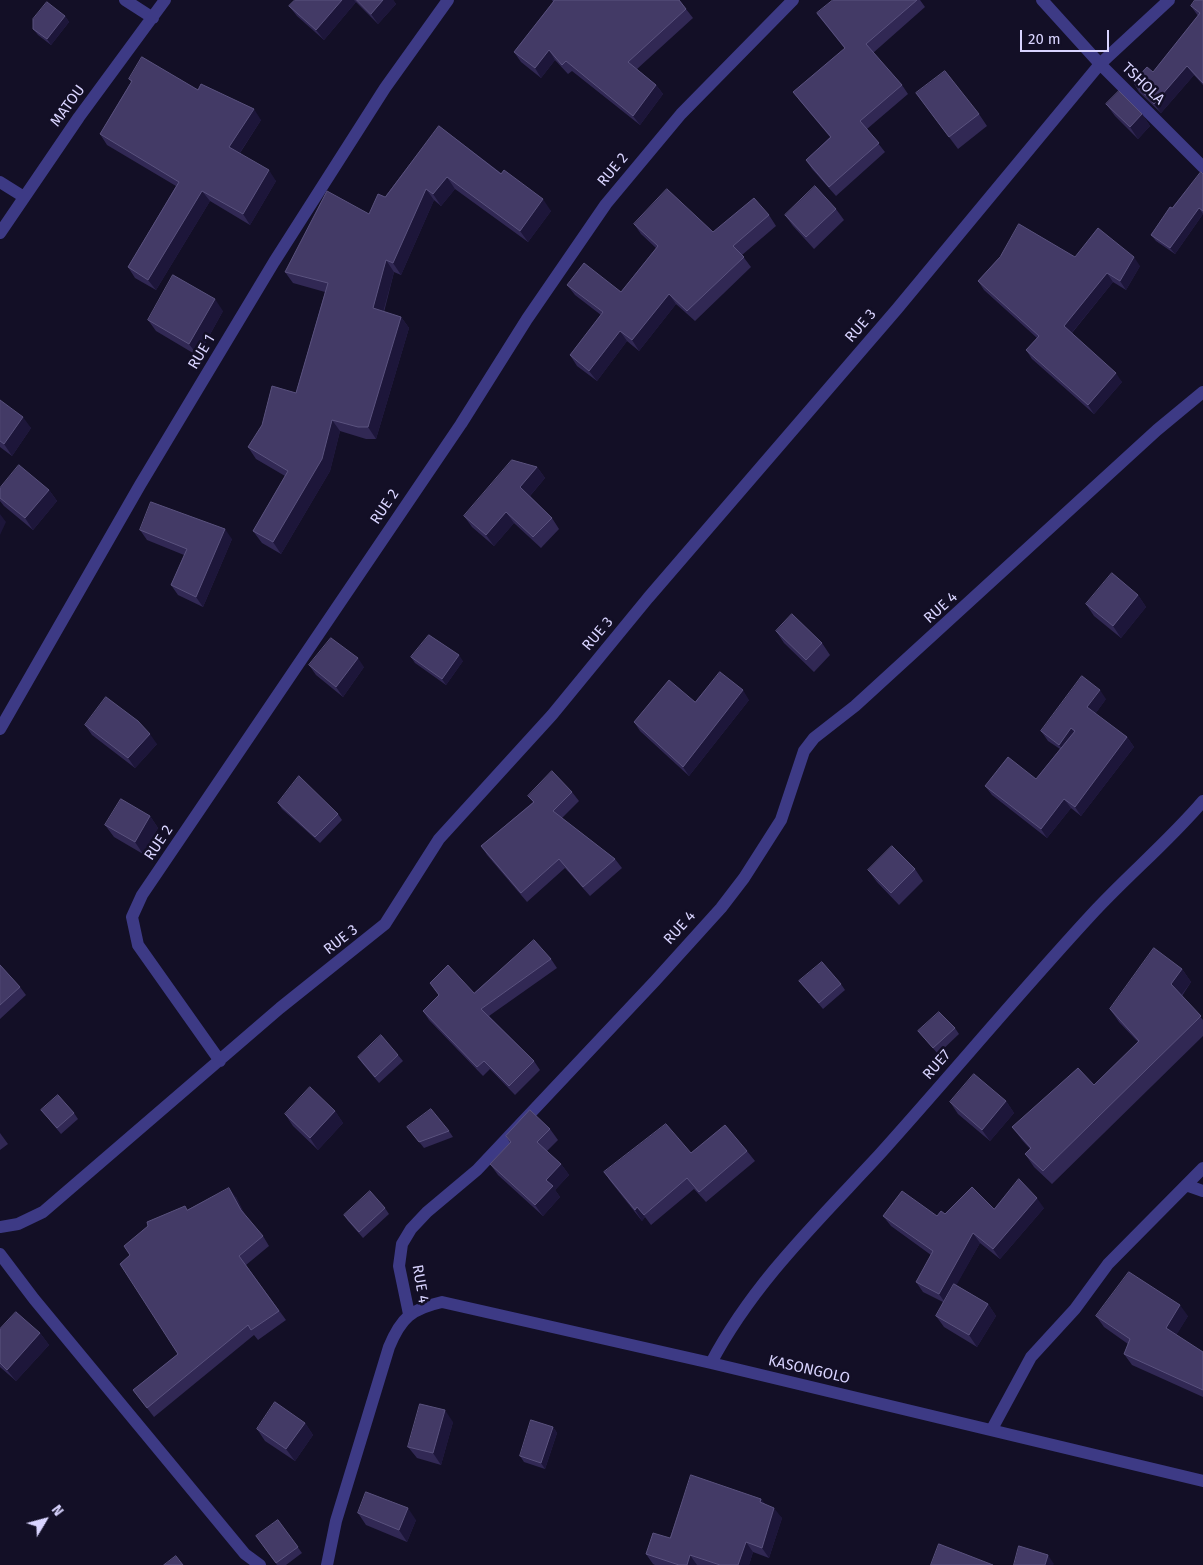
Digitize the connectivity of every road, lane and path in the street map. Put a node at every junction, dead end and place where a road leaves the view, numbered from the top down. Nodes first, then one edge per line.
1 (125, 0) edge
2 (164, 0) edge
3 (448, 0) edge
4 (793, 0) edge
5 (1042, 0) edge
6 (1169, 0) edge
7 (153, 18) junction
8 (1100, 64) junction
9 (1203, 167) edge
10 (0, 182) edge
11 (24, 197) junction
12 (0, 233) edge
13 (1203, 392) edge
14 (0, 729) edge
15 (1203, 801) edge
16 (220, 1061) junction
17 (1203, 1168) edge
18 (1186, 1185) junction
19 (1203, 1191) edge
20 (0, 1227) edge
21 (0, 1254) edge
22 (409, 1314) junction
23 (711, 1363) junction
24 (992, 1429) junction
25 (1203, 1481) edge
26 (260, 1565) edge
27 (327, 1565) edge

1 - 7 street
2 - 7 street, MATOU
3 - 14 street, RUE 1
4 - 16 street, RUE 2
5 - 8 street, TSHOLA
6 - 8 street, RUE 3
7 - 11 street, MATOU
8 - 9 street, TSHOLA
8 - 16 street, RUE 3
10 - 11 street
11 - 12 street, MATOU
13 - 22 street, RUE 4
15 - 23 street, RUE7
16 - 20 street, RUE 3
17 - 18 street
18 - 19 street
18 - 24 street
21 - 26 street
22 - 23 street, KASONGOLO
22 - 27 street, RUE 4
23 - 24 street, KASONGOLO
24 - 25 street, KASONGOLO

